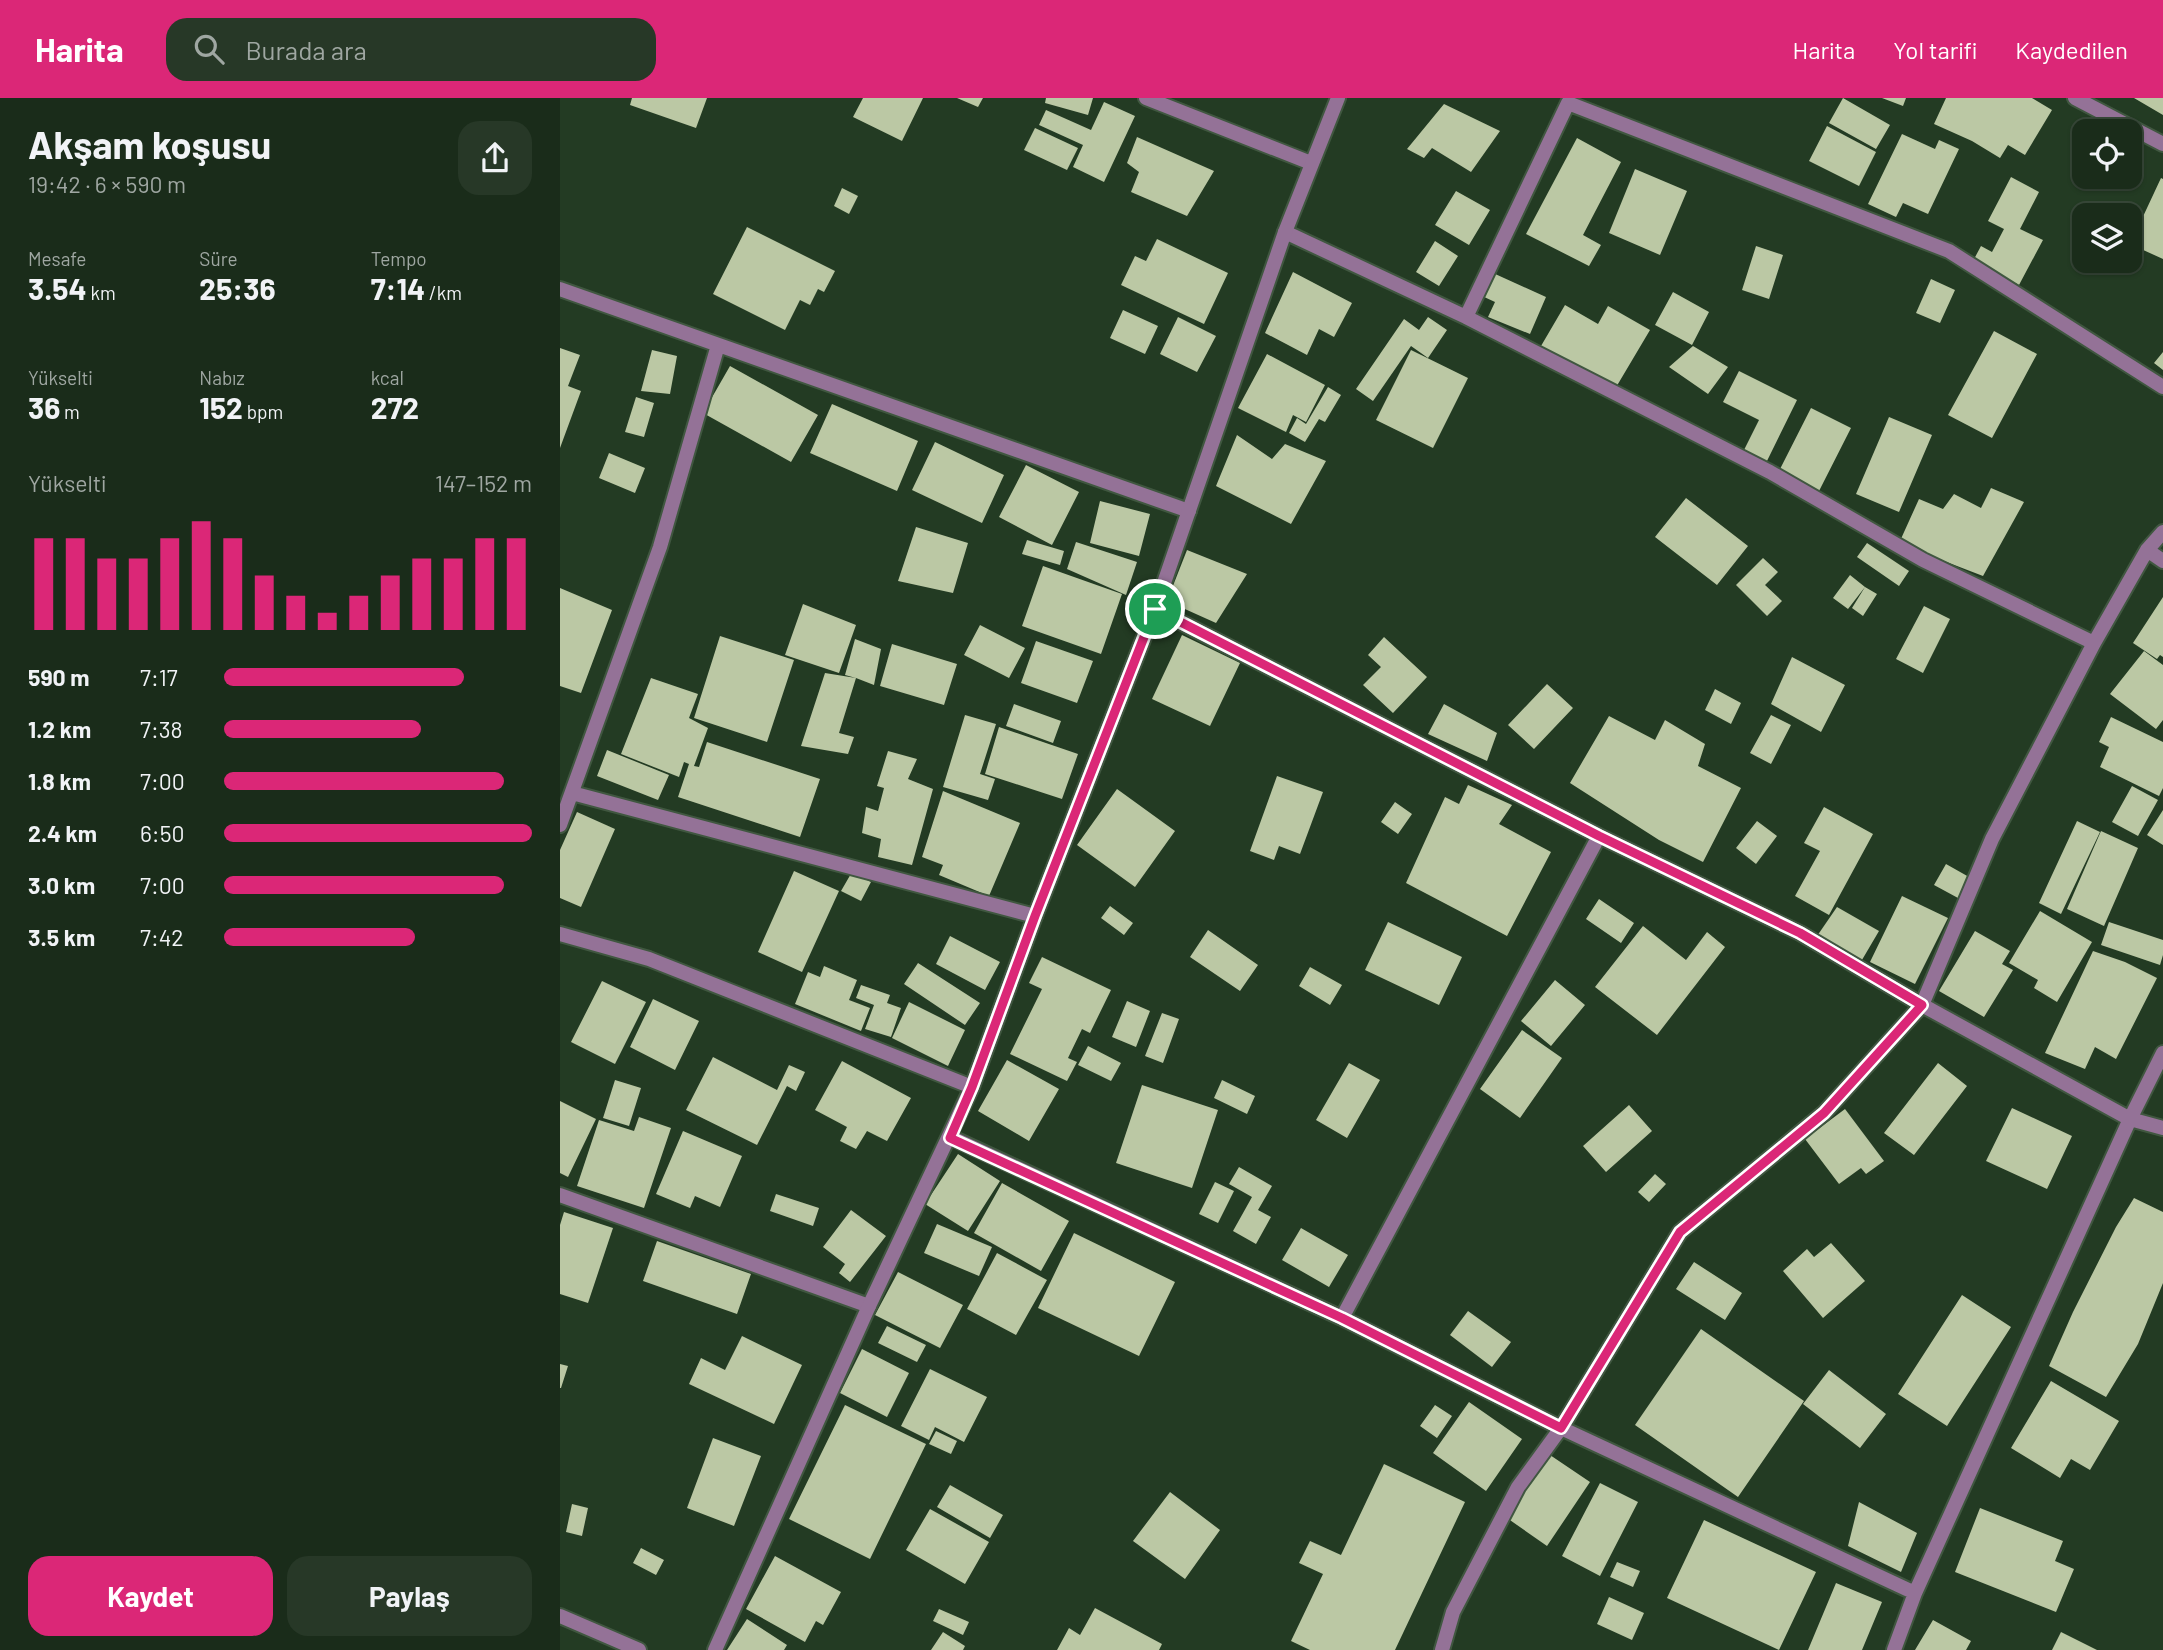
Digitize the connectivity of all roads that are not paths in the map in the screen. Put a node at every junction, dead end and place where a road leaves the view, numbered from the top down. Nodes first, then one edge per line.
1 (1146, 98) edge
2 (1338, 98) edge
3 (2075, 98) edge
4 (2163, 144) edge
5 (1311, 163) junction
6 (1285, 232) junction
7 (560, 289) edge
8 (1465, 317) junction
9 (718, 345) junction
10 (2163, 387) edge
11 (1189, 511) junction
12 (2163, 532) edge
13 (2147, 550) junction
14 (2163, 561) edge
15 (1155, 609) junction
16 (2094, 643) junction
17 (572, 793) junction
18 (560, 825) edge
19 (1599, 836) junction
20 (1035, 916) junction
21 (560, 934) edge
22 (1922, 1005) junction
23 (2163, 1053) edge
24 (972, 1087) junction
25 (2130, 1119) junction
26 (2163, 1128) edge
27 (950, 1138) junction
28 (560, 1195) edge
29 (869, 1306) junction
30 (1342, 1318) junction
31 (1561, 1428) junction
32 (1915, 1593) junction
33 (560, 1616) edge
34 (639, 1650) edge
35 (715, 1650) edge
36 (1442, 1650) edge
37 (1894, 1650) edge

1 - 5 street
2 - 5 street
3 - 4 street
5 - 6 street
6 - 8 street
6 - 11 street
7 - 9 street
8 - 10 street
8 - 16 street
9 - 11 street
9 - 17 street
11 - 15 street
12 - 13 street
13 - 14 street
13 - 16 street
15 - 19 street
15 - 20 street
16 - 22 street
17 - 18 street
17 - 20 street
19 - 22 street
19 - 30 street
20 - 24 street
21 - 24 street
22 - 25 street
22 - 31 street
23 - 25 street
24 - 27 street
25 - 26 street
25 - 32 street
27 - 29 street
27 - 30 street
28 - 29 street
29 - 35 street
30 - 31 street
31 - 32 street
31 - 36 street
32 - 37 street
33 - 34 street

